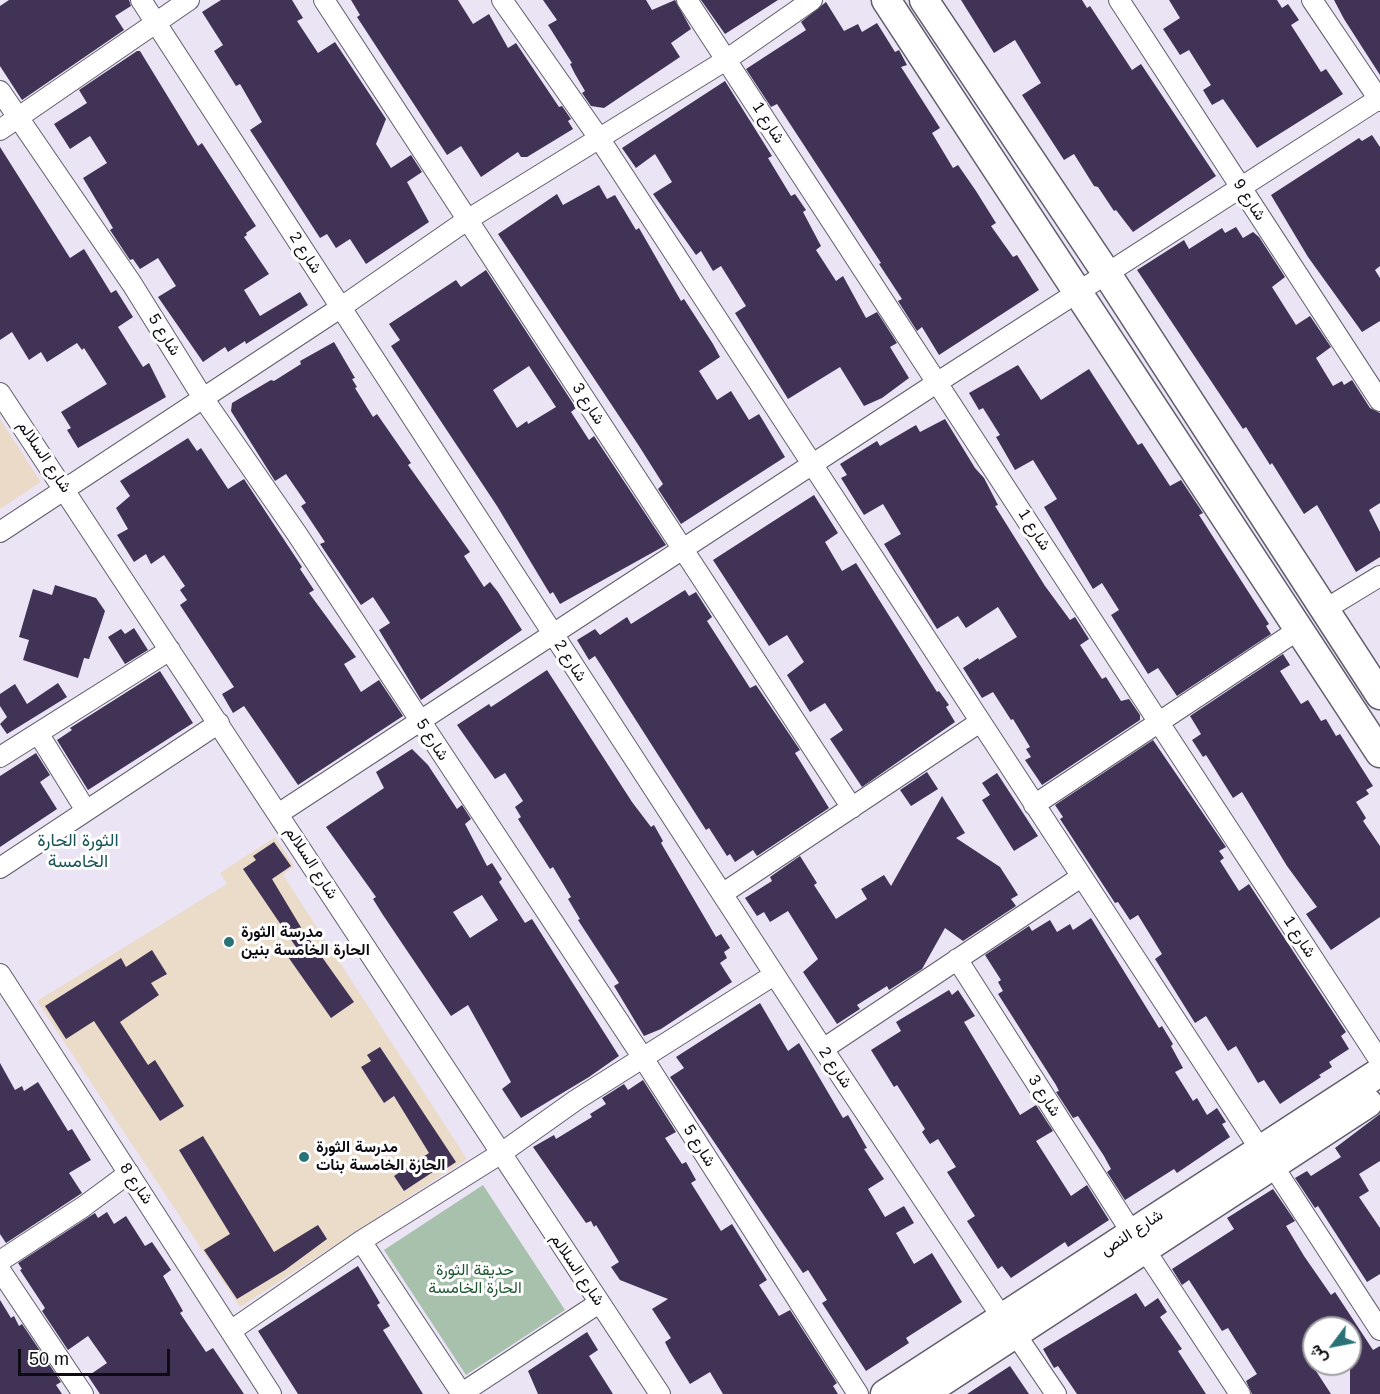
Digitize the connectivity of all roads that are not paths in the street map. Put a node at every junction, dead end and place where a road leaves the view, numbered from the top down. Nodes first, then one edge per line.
1 (141, 0) edge
2 (189, 0) edge
3 (324, 0) edge
4 (502, 0) edge
5 (687, 0) edge
6 (812, 0) edge
7 (886, 0) edge
8 (924, 0) edge
9 (1119, 0) edge
10 (1312, 0) edge
11 (155, 21) junction
12 (726, 60) junction
13 (0, 91) edge
14 (1380, 99) edge
15 (19, 119) junction
16 (0, 130) edge
17 (598, 138) junction
18 (1241, 187) junction
19 (467, 220) junction
20 (1107, 274) junction
21 (1076, 293) junction
22 (340, 308) junction
23 (938, 382) junction
24 (0, 393) edge
25 (203, 398) junction
26 (1380, 401) edge
27 (811, 465) junction
28 (66, 489) junction
29 (0, 532) edge
30 (683, 549) junction
31 (1380, 576) edge
32 (1324, 610) junction
33 (1298, 630) junction
34 (553, 633) junction
35 (170, 650) junction
36 (1380, 695) edge
37 (419, 721) junction
38 (1158, 721) junction
39 (219, 723) junction
40 (980, 723) junction
41 (38, 733) junction
42 (1380, 753) edge
43 (0, 757) edge
44 (1034, 805) junction
45 (852, 808) junction
46 (85, 809) junction
47 (278, 814) junction
48 (0, 868) edge
49 (1081, 877) junction
50 (722, 894) junction
51 (957, 959) junction
52 (0, 974) edge
53 (774, 975) junction
54 (823, 1049) junction
55 (643, 1058) junction
56 (1380, 1061) edge
57 (1380, 1072) edge
58 (1380, 1095) edge
59 (500, 1154) junction
60 (1266, 1157) junction
61 (129, 1173) junction
62 (361, 1241) junction
63 (1138, 1241) junction
64 (0, 1261) edge
65 (0, 1270) edge
66 (599, 1304) junction
67 (1010, 1327) junction
68 (232, 1330) junction
69 (1380, 1330) edge
70 (82, 1394) edge
71 (271, 1394) edge
72 (462, 1394) edge
73 (660, 1394) edge
74 (858, 1394) edge
75 (885, 1394) edge
76 (923, 1394) edge
77 (1056, 1394) edge
78 (1240, 1394) edge

1 - 11 street, شارع 2
2 - 11 street
3 - 19 street, شارع 3
4 - 17 street
5 - 12 street, شارع 1
6 - 12 street
7 - 21 street
8 - 20 street
9 - 18 street, شارع 9
10 - 14 street
11 - 15 street
11 - 22 street, شارع 2
12 - 17 street
12 - 23 street, شارع 1
13 - 15 street, شارع 5
14 - 18 street
15 - 16 street
15 - 25 street, شارع 5
17 - 19 street
17 - 27 street
18 - 20 street
18 - 26 street, شارع 9
19 - 22 street
19 - 30 street, شارع 3
20 - 21 street
20 - 32 street
21 - 23 street
21 - 33 street
22 - 25 street
22 - 34 street, شارع 2
23 - 27 street
23 - 38 street, شارع 1
24 - 28 street, شارع السلالم
25 - 28 street
25 - 37 street, شارع 5
27 - 30 street
27 - 40 street
28 - 29 street
28 - 35 street, شارع السلالم
30 - 34 street
30 - 45 street, شارع 3
31 - 32 street
32 - 36 street
33 - 38 street
33 - 42 street
34 - 37 street
34 - 50 street, شارع 2
35 - 39 street, شارع السلالم
35 - 41 street
37 - 47 street
37 - 55 street, شارع 5
38 - 44 street
38 - 56 street, شارع 1
39 - 46 street
39 - 47 street, شارع السلالم
40 - 44 street
40 - 45 street
41 - 43 street
41 - 46 street
44 - 49 street
45 - 50 street
46 - 48 street
47 - 59 street, شارع السلالم
49 - 51 street
49 - 60 street
50 - 53 street, شارع 2
51 - 54 street
51 - 63 street, شارع 3
52 - 61 street, شارع 8
53 - 54 street, شارع 2
53 - 55 street
54 - 67 street, شارع 2
55 - 59 street
55 - 74 street, شارع 5
57 - 60 street, شارع النص
58 - 60 street, شارع النص
59 - 62 street
59 - 66 street, شارع السلالم
60 - 63 street, شارع النص
60 - 69 street
61 - 64 street
61 - 68 street, شارع 8
62 - 68 street
62 - 72 street
63 - 67 street, شارع النص
63 - 78 street, شارع 3
65 - 70 street
66 - 72 street
66 - 73 street, شارع السلالم
67 - 75 street, شارع النص
67 - 76 street, شارع النص
67 - 77 street, شارع 2
68 - 71 street, شارع 8

